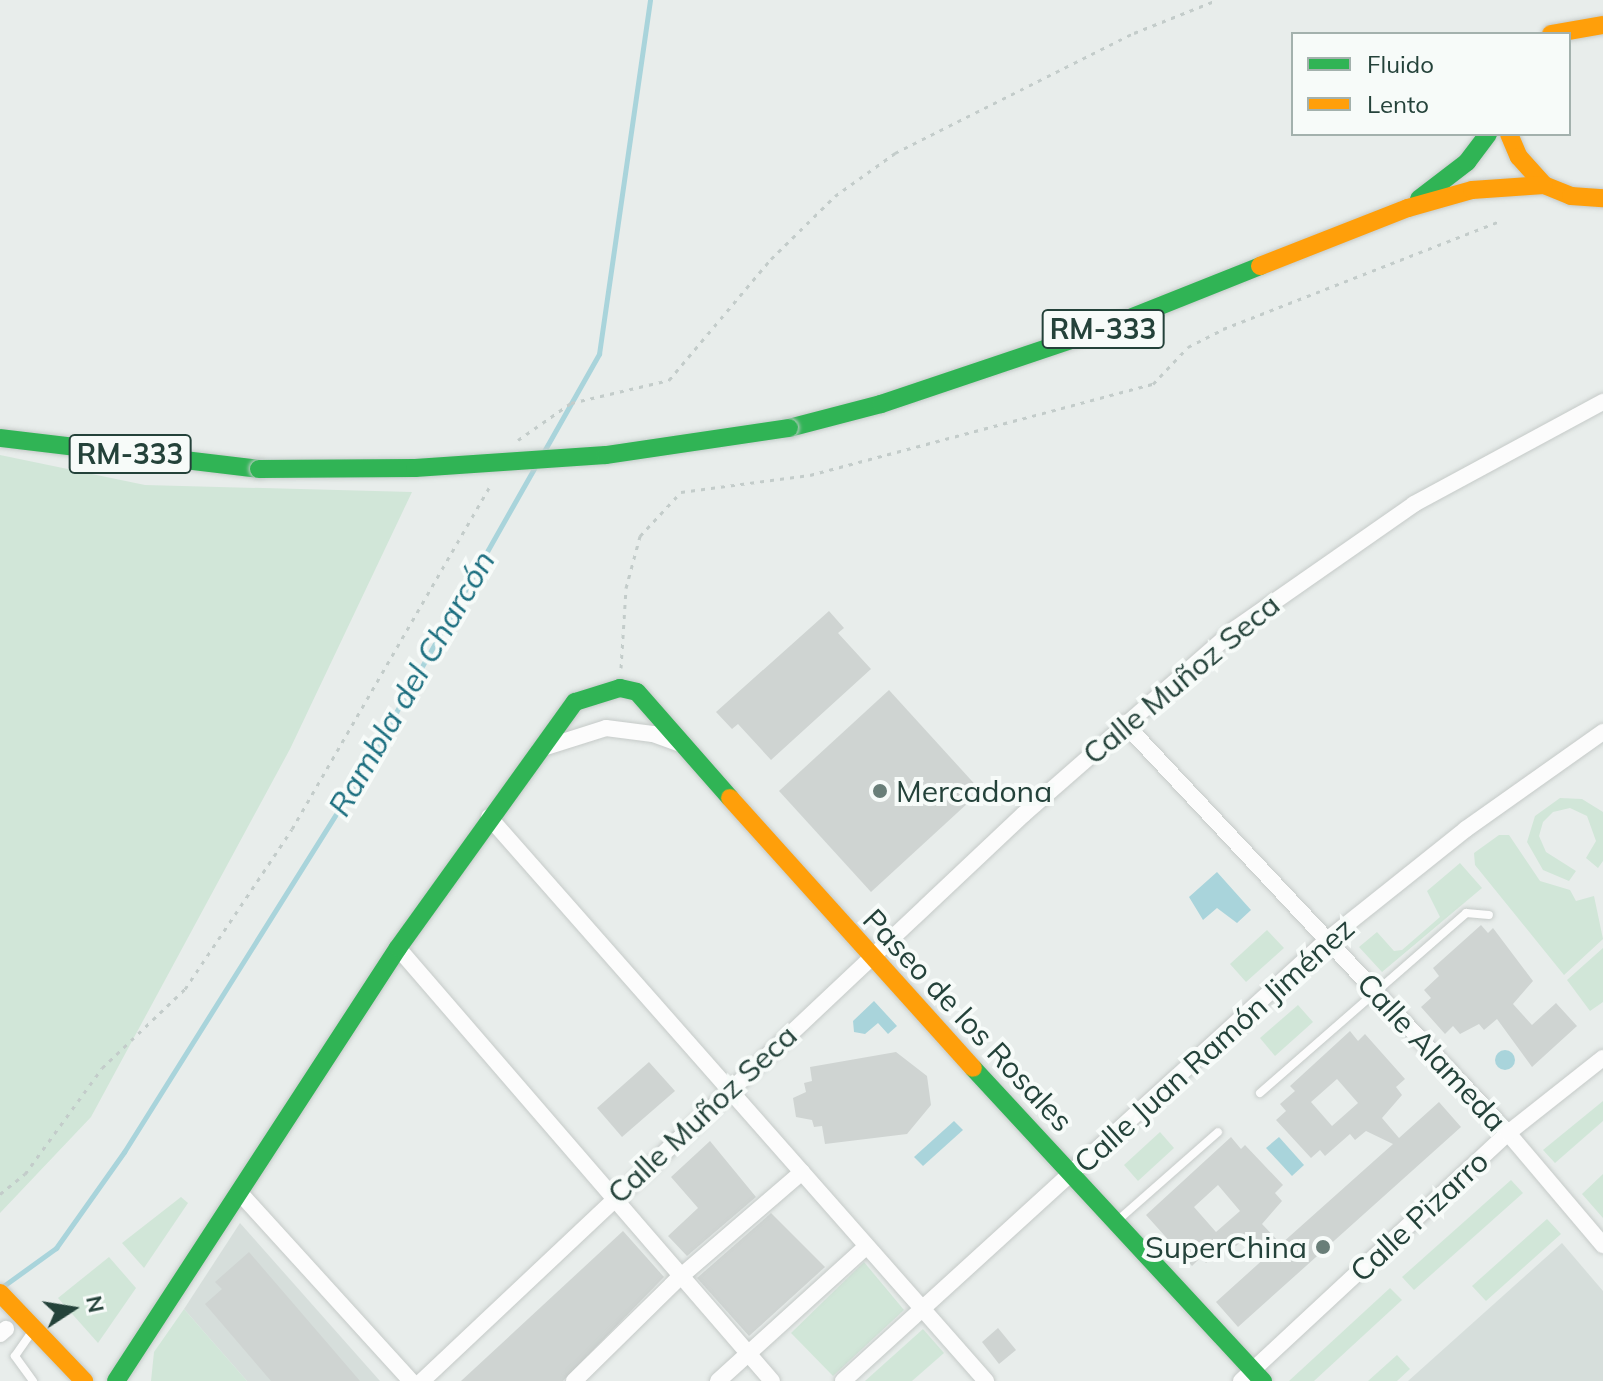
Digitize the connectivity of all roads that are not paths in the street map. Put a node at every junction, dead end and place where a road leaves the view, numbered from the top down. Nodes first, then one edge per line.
1 (1603, 25) edge
2 (1563, 32) edge
3 (1486, 136) edge
4 (1510, 136) edge
5 (1544, 185) junction
6 (1603, 198) edge
7 (1408, 208) junction
8 (1603, 402) edge
9 (0, 438) edge
10 (1124, 723) junction
11 (1603, 732) edge
12 (681, 744) junction
13 (539, 749) junction
14 (489, 817) junction
15 (1489, 915) dead end
16 (1327, 940) junction
17 (398, 948) junction
18 (871, 958) junction
19 (1374, 991) junction
20 (1603, 1058) edge
21 (729, 1089) junction
22 (1260, 1093) dead end
23 (1218, 1132) dead end
24 (1508, 1133) junction
25 (802, 1172) junction
26 (1072, 1174) junction
27 (239, 1192) junction
28 (614, 1195) junction
29 (1118, 1221) junction
30 (1603, 1245) edge
31 (866, 1247) junction
32 (680, 1277) junction
33 (0, 1293) edge
34 (922, 1310) junction
35 (34, 1329) junction
36 (747, 1353) junction
37 (1252, 1377) edge
38 (33, 1381) edge
39 (84, 1381) edge
40 (116, 1381) edge
41 (411, 1381) edge
42 (422, 1381) edge
43 (574, 1381) edge
44 (718, 1381) edge
45 (772, 1381) edge
46 (843, 1381) edge
47 (986, 1381) edge

1 - 2 main road
3 - 7 main road, RM-333
4 - 5 main road
5 - 6 main road, RM-333
5 - 7 main road, RM-333
7 - 9 main road, RM-333, bridge
8 - 10 street, Calle Muñoz Seca
10 - 16 street, Calle Alameda
10 - 18 street, Calle Muñoz Seca
11 - 16 street, Calle Juan Ramón Jiménez
12 - 13 street
12 - 13 main road, Paseo de los Rosales
12 - 18 main road, Paseo de los Rosales
13 - 14 main road
14 - 17 main road
14 - 21 street
15 - 19 lane
16 - 19 street, Calle Alameda
16 - 26 street, Calle Juan Ramón Jiménez
17 - 27 main road
17 - 28 street
18 - 21 street, Calle Muñoz Seca
18 - 26 main road, Paseo de los Rosales
19 - 22 lane
19 - 24 street, Calle Alameda
20 - 24 street, Calle Pizarro
21 - 25 street
21 - 28 street, Calle Muñoz Seca
23 - 29 lane
24 - 30 street, Calle Alameda
24 - 37 street, Calle Pizarro
25 - 31 street
25 - 32 street
26 - 29 main road, Paseo de los Rosales
26 - 34 street, Calle Juan Ramón Jiménez
27 - 40 main road
27 - 41 street
28 - 32 street
28 - 42 street, Calle Muñoz Seca
29 - 37 main road, Paseo de los Rosales
31 - 34 street
31 - 36 street
32 - 36 street
32 - 43 street
33 - 35 main road
34 - 46 street, Calle Juan Ramón Jiménez
34 - 47 street
35 - 38 lane
35 - 39 main road
36 - 44 street
36 - 45 street

